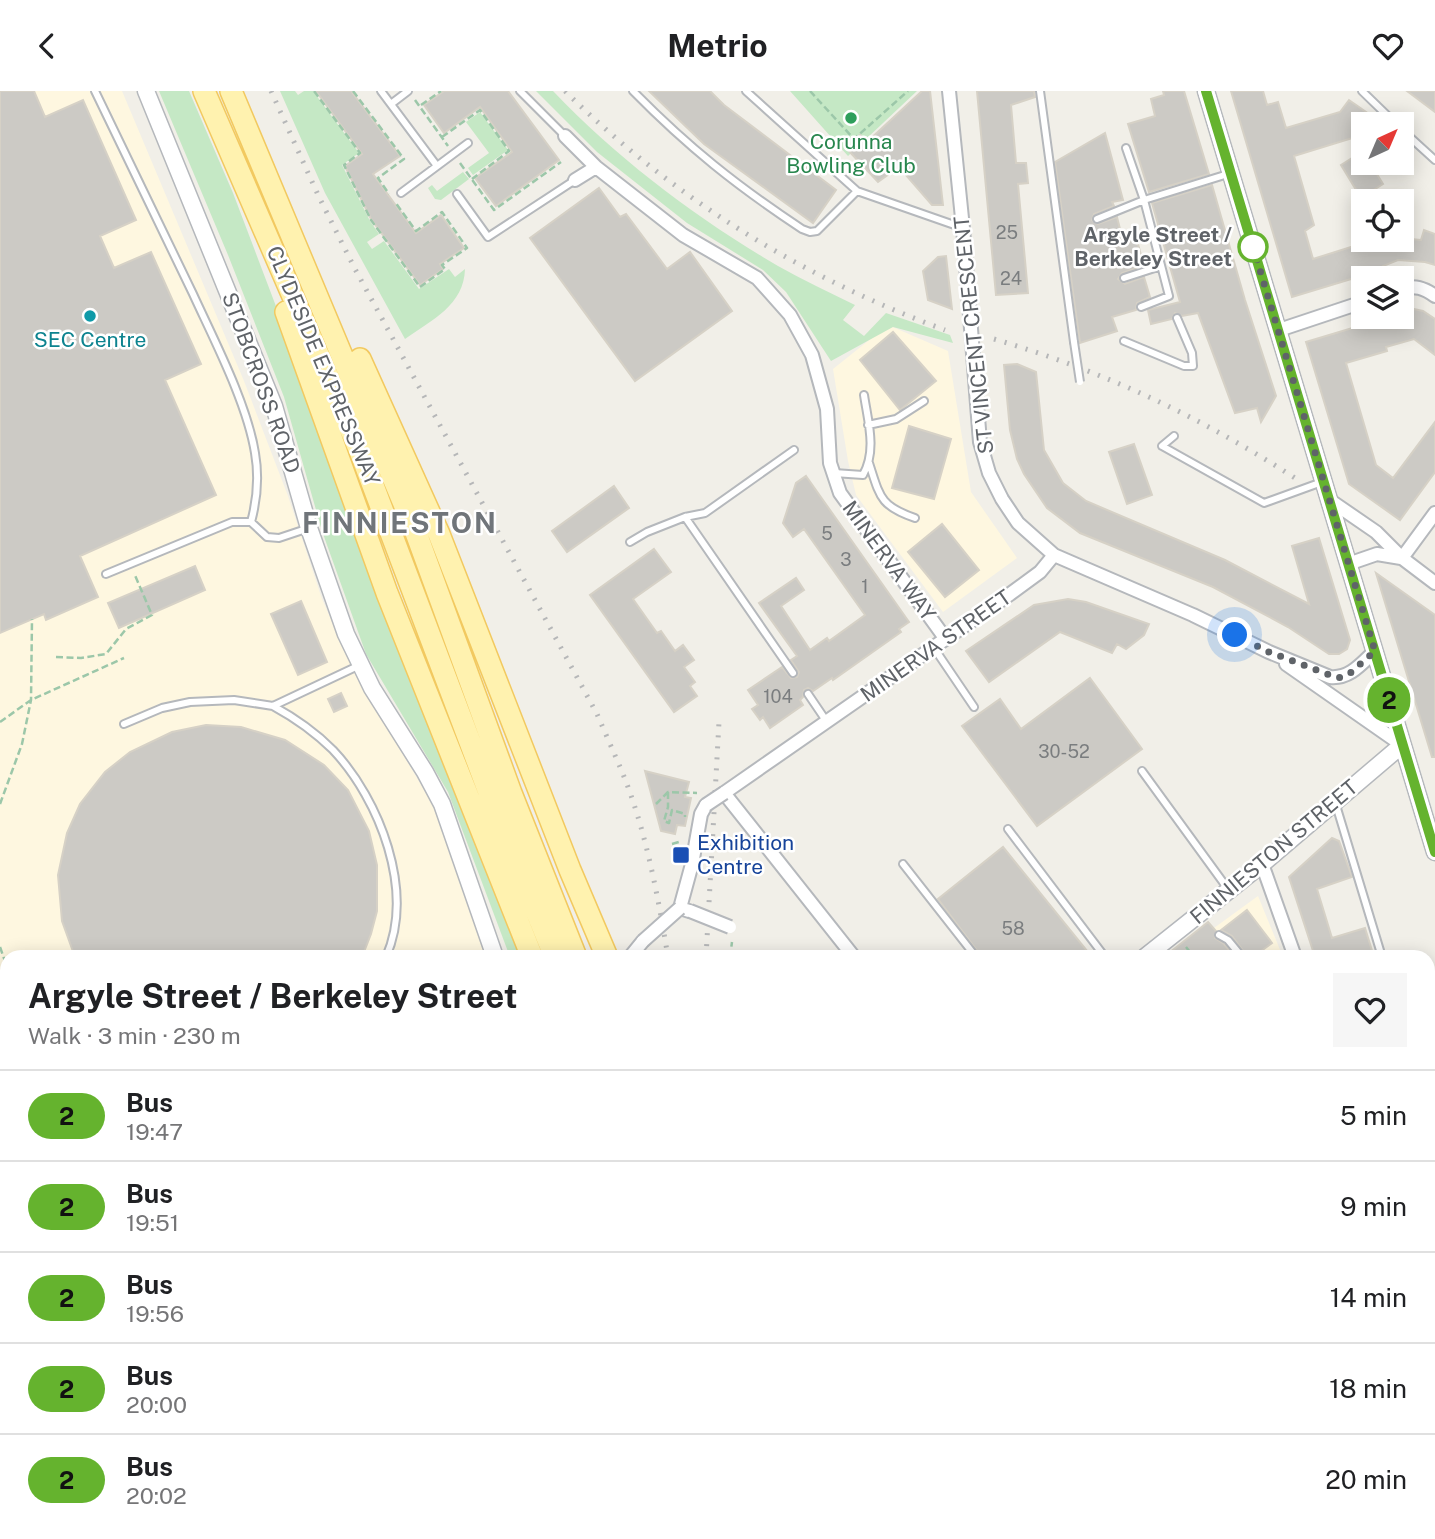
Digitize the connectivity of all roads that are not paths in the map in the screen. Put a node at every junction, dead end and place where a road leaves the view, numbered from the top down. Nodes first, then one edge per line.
1 (95, 91) edge
2 (146, 91) edge
3 (204, 91) edge
4 (232, 91) edge
5 (381, 91) edge
6 (408, 91) edge
7 (520, 91) edge
8 (634, 91) edge
9 (746, 91) edge
10 (949, 91) edge
11 (1040, 91) edge
12 (1206, 91) edge
13 (1362, 91) edge
14 (391, 104) junction
15 (1384, 112) edge
16 (565, 136) joint
17 (1414, 141) edge
18 (468, 143) dead end
19 (1126, 148) dead end
20 (1435, 160) edge
21 (437, 166) junction
22 (596, 167) junction
23 (1230, 173) junction
24 (575, 180) joint
25 (857, 191) junction
26 (401, 193) dead end
27 (457, 194) dead end
28 (1144, 200) junction
29 (1097, 219) dead end
30 (264, 225) junction
31 (290, 228) junction
32 (963, 228) junction
33 (1161, 266) junction
34 (1124, 278) dead end
35 (1414, 286) edge
36 (1435, 296) edge
37 (1351, 306) edge
38 (1140, 307) dead end
39 (1177, 318) dead end
40 (1279, 330) junction
41 (1125, 341) dead end
42 (1081, 390) dead end
43 (864, 395) dead end
44 (924, 401) dead end
45 (868, 425) junction
46 (1174, 436) dead end
47 (794, 450) dead end
48 (869, 463) junction
49 (833, 473) junction
50 (1323, 481) junction
51 (1327, 499) junction
52 (1435, 513) edge
53 (685, 517) junction
54 (915, 518) dead end
55 (251, 522) junction
56 (309, 528) junction
57 (630, 542) dead end
58 (1054, 555) junction
59 (1402, 558) junction
60 (1348, 564) junction
61 (106, 574) dead end
62 (1435, 583) edge
63 (944, 638) junction
64 (933, 646) junction
65 (1375, 651) junction
66 (1269, 652) junction
67 (360, 665) junction
68 (793, 673) dead end
69 (808, 694) dead end
70 (273, 706) junction
71 (974, 706) dead end
72 (827, 722) junction
73 (124, 724) dead end
74 (1402, 745) junction
75 (1142, 771) dead end
76 (724, 793) junction
77 (1335, 802) junction
78 (1008, 829) dead end
79 (1435, 852) edge
80 (903, 864) dead end
81 (1262, 864) junction
82 (1230, 890) junction
83 (685, 909) junction
84 (731, 927) road end
85 (1219, 935) dead end
86 (388, 950) edge
87 (494, 950) edge
88 (529, 950) edge
89 (552, 950) edge
90 (573, 950) edge
91 (604, 950) edge
92 (636, 950) edge
93 (848, 950) edge
94 (971, 950) edge
95 (1100, 950) edge
96 (1154, 950) edge
97 (1236, 950) edge
98 (1293, 950) edge
99 (1380, 950) edge

1 - 55 lane
2 - 56 street, STOBCROSS ROAD
3 - 30 main road, CLYDESIDE EXPRESSWAY
4 - 31 main road, CLYDESIDE EXPRESSWAY
5 - 14 lane
6 - 14 lane
7 - 16 lane, MINERVA WAY
8 - 25 lane
9 - 25 lane
10 - 32 street, ST VINCENT CRESCENT
11 - 42 lane, bridge
12 - 23 street
13 - 15 lane
14 - 21 lane
16 - 22 street, MINERVA WAY
17 - 20 lane
18 - 21 lane
19 - 28 lane
21 - 26 lane
22 - 24 street
22 - 49 street, MINERVA WAY
23 - 28 lane
23 - 40 street
24 - 27 lane
25 - 32 lane
28 - 29 lane
28 - 33 lane
30 - 88 main road
30 - 89 main road, CLYDESIDE EXPRESSWAY
31 - 90 main road, CLYDESIDE EXPRESSWAY
31 - 91 main road
32 - 58 street, ST VINCENT CRESCENT
33 - 34 lane
33 - 38 lane
35 - 36 street
37 - 40 street
39 - 41 lane
40 - 50 street
43 - 45 lane
44 - 45 lane
45 - 48 lane
46 - 50 lane
47 - 53 lane
48 - 49 lane
48 - 54 lane
49 - 63 street, MINERVA WAY
50 - 51 street
51 - 59 street
51 - 60 street
52 - 59 street
53 - 57 lane
53 - 68 lane
55 - 56 lane
55 - 61 lane
56 - 67 street, STOBCROSS ROAD
58 - 63 street, MINERVA STREET
58 - 66 street
59 - 60 street
59 - 62 street
60 - 65 street
63 - 64 street, MINERVA STREET
64 - 71 lane
64 - 72 street, MINERVA STREET
65 - 66 street
65 - 74 street
66 - 74 street
67 - 70 lane
67 - 87 street, STOBCROSS ROAD
69 - 72 lane
70 - 73 lane
70 - 86 lane
72 - 76 street, MINERVA STREET
74 - 77 street, FINNIESTON STREET
74 - 79 street
75 - 82 lane
76 - 83 street, MINERVA STREET, bridge
76 - 93 street
77 - 81 street, FINNIESTON STREET
77 - 99 lane
78 - 95 lane
80 - 94 lane
81 - 82 street, FINNIESTON STREET
81 - 98 street
82 - 96 street, FINNIESTON STREET
83 - 84 street, bridge
83 - 92 street, bridge
85 - 97 lane

